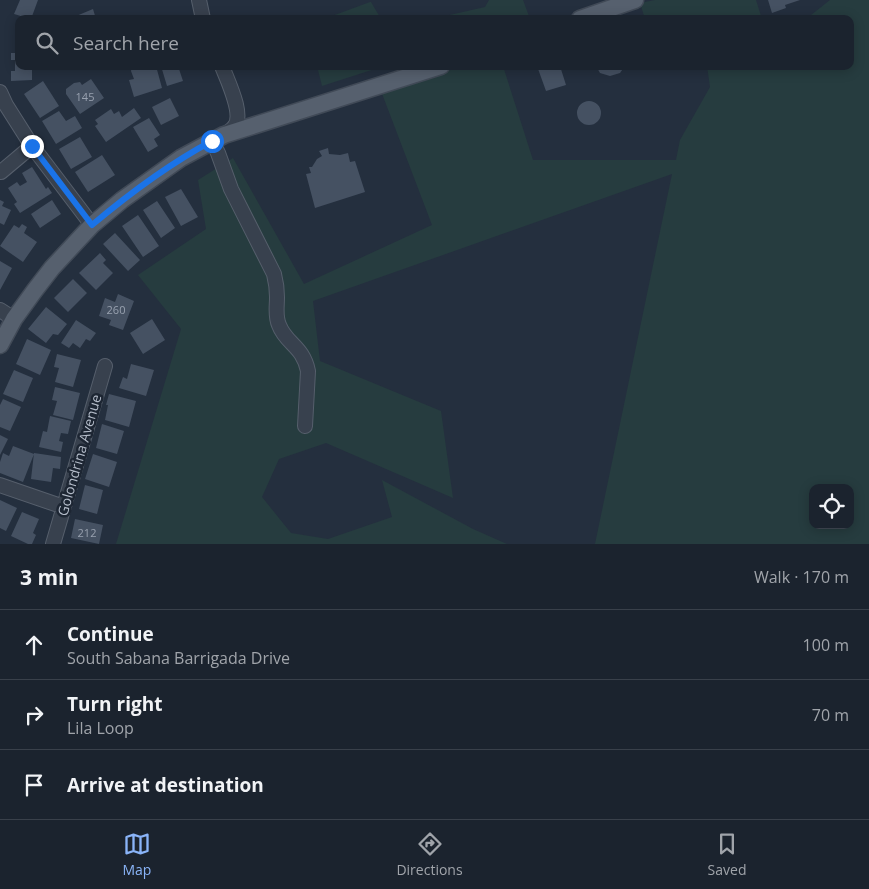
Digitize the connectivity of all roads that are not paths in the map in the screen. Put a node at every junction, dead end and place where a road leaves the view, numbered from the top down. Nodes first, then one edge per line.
1 (199, 0) edge
2 (635, 0) edge
3 (202, 15) edge
4 (592, 15) edge
5 (224, 70) edge
6 (429, 70) edge
7 (0, 92) edge
8 (218, 138) junction
9 (32, 146) junction
10 (1, 172) dead end
11 (92, 225) junction
12 (7, 315) edge
13 (0, 345) edge
14 (106, 366) dead end
15 (305, 426) dead end
16 (0, 485) edge
17 (64, 507) junction
18 (53, 544) edge

1 - 3 street
2 - 4 main road
5 - 8 street
6 - 8 main road
7 - 9 street
8 - 11 main road
8 - 15 street
9 - 10 street
9 - 11 street
11 - 12 main road
12 - 13 main road
14 - 17 street, Golondrina Avenue
16 - 17 street
17 - 18 street, Golondrina Avenue

